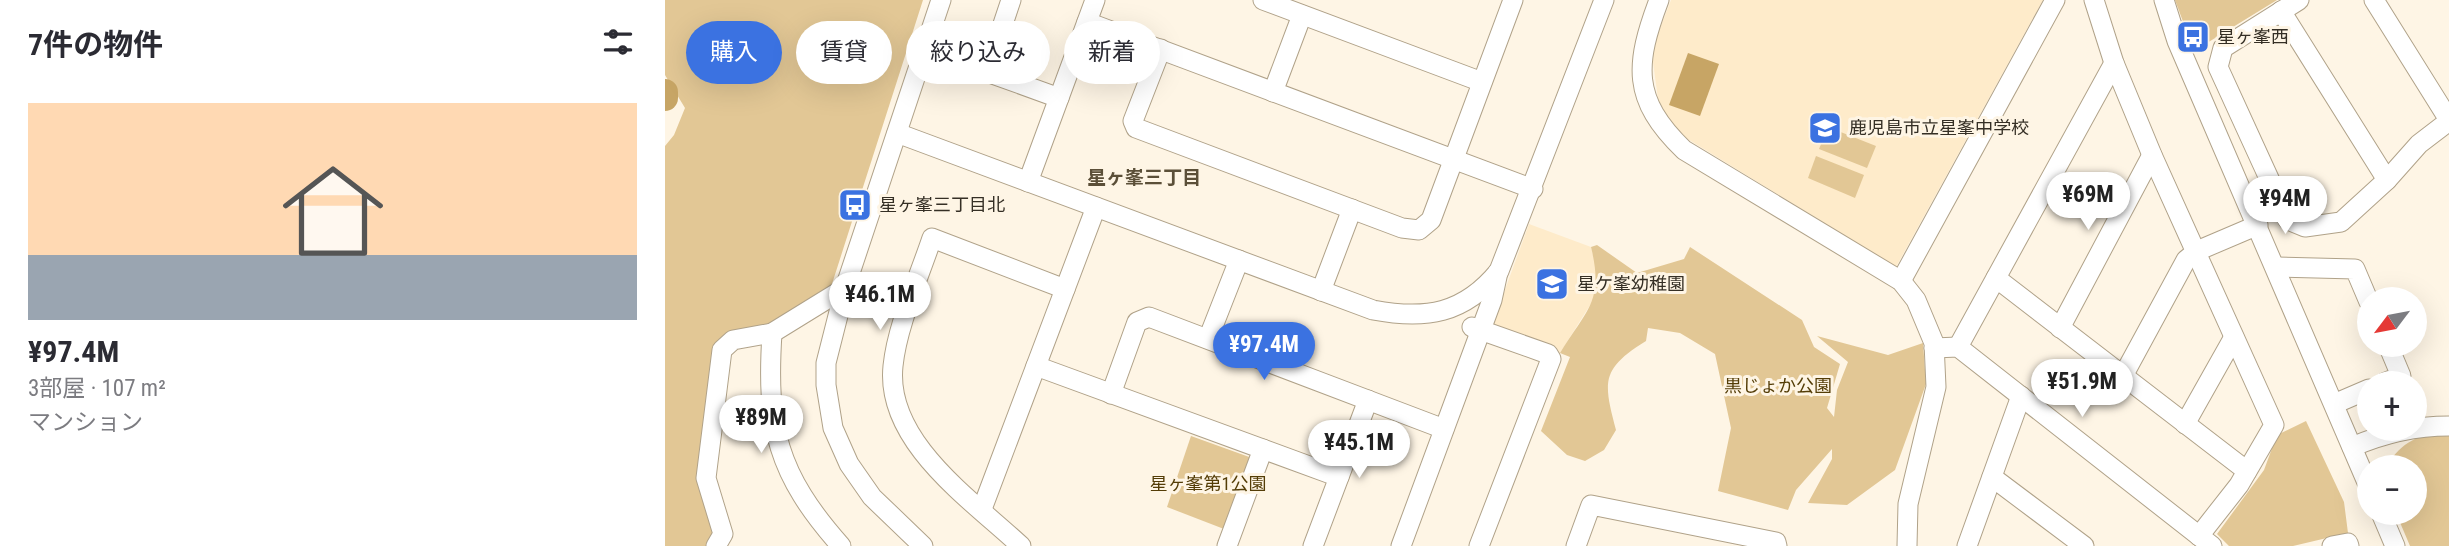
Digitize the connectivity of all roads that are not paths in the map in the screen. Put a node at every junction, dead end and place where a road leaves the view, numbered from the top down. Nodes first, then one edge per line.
1 (941, 0) edge
2 (1011, 0) edge
3 (1095, 0) edge
4 (1263, 0) edge
5 (1604, 0) edge
6 (1659, 0) edge
7 (2055, 0) edge
8 (2094, 0) edge
9 (2164, 0) edge
10 (2299, 0) edge
11 (2374, 0) edge
12 (1507, 2) edge
13 (2281, 11) junction
14 (1302, 15) junction
15 (1087, 21) edge
16 (1161, 49) joint
17 (2114, 63) junction
18 (1482, 82) junction
19 (1064, 84) edge
20 (1273, 92) junction
21 (1059, 98) junction
22 (2449, 120) edge
23 (897, 133) junction
24 (2152, 155) junction
25 (1454, 159) junction
26 (2387, 180) junction
27 (1028, 182) junction
28 (1532, 188) junction
29 (1096, 207) junction
30 (1352, 209) junction
31 (2258, 225) junction
32 (2197, 251) junction
33 (1239, 260) junction
34 (2276, 267) junction
35 (1499, 271) junction
36 (1996, 278) junction
37 (1902, 281) junction
38 (2363, 287) edge
39 (845, 288) junction
40 (1065, 289) junction
41 (1321, 291) junction
42 (1477, 328) junction
43 (2060, 328) junction
44 (772, 333) junction
45 (2234, 337) junction
46 (1208, 339) junction
47 (1958, 347) junction
48 (1934, 348) junction
49 (1036, 366) junction
50 (2123, 376) junction
51 (1111, 394) junction
52 (2357, 394) edge
53 (2021, 396) junction
54 (1368, 400) junction
55 (2334, 404) junction
56 (2185, 424) junction
57 (2449, 426) edge
58 (1444, 429) junction
59 (2352, 447) junction
60 (1263, 449) junction
61 (2357, 459) edge
62 (2247, 471) junction
63 (1339, 477) junction
64 (1992, 477) junction
65 (982, 509) junction
66 (2386, 525) edge
67 (2205, 541) edge
68 (716, 546) edge
69 (841, 546) edge
70 (923, 546) edge
71 (1021, 546) edge
72 (1227, 546) edge
73 (1313, 546) edge
74 (1401, 546) edge
75 (1479, 546) edge
76 (1576, 546) edge
77 (1777, 546) edge
78 (1907, 546) edge
79 (1967, 546) edge
80 (2084, 546) edge
81 (2332, 546) edge
82 (2349, 546) edge
83 (2395, 546) edge

1 - 23 street
2 - 21 street
3 - 15 street
4 - 14 street
5 - 28 street
6 - 37 street
7 - 37 street
8 - 17 street
9 - 31 street
10 - 13 street
11 - 22 street
12 - 18 street
13 - 26 street
13 - 26 street
14 - 18 street
14 - 20 street
16 - 20 street
16 - 30 street
17 - 24 street
17 - 36 street
18 - 25 street
19 - 21 street
20 - 25 street
21 - 27 street
22 - 26 street
23 - 27 street
23 - 39 street
24 - 32 street
24 - 43 street
25 - 28 street
25 - 30 street
27 - 29 street
28 - 35 street
29 - 33 street
29 - 40 street
30 - 41 street
31 - 32 street
31 - 34 street
32 - 45 street
32 - 50 street
33 - 41 street
33 - 46 street
34 - 38 street
34 - 55 street
35 - 41 street
35 - 42 street
36 - 43 street
36 - 47 street
37 - 48 street
39 - 44 street
39 - 70 street
40 - 49 street
40 - 65 street
42 - 58 street
42 - 75 street
43 - 50 street
44 - 68 street
44 - 69 street
45 - 56 street
45 - 62 street
46 - 51 street
46 - 54 street
47 - 48 street
47 - 53 street
48 - 78 street
49 - 51 street
49 - 65 street
50 - 56 street
51 - 60 street
52 - 55 street
53 - 64 street
53 - 67 street
54 - 58 street
54 - 63 street
55 - 59 street
56 - 62 street
57 - 59 street
58 - 74 street
59 - 61 street
60 - 63 street
60 - 72 street
62 - 67 street
63 - 73 street
64 - 79 street
64 - 80 street
65 - 71 street
66 - 83 street
76 - 77 street
81 - 82 street

